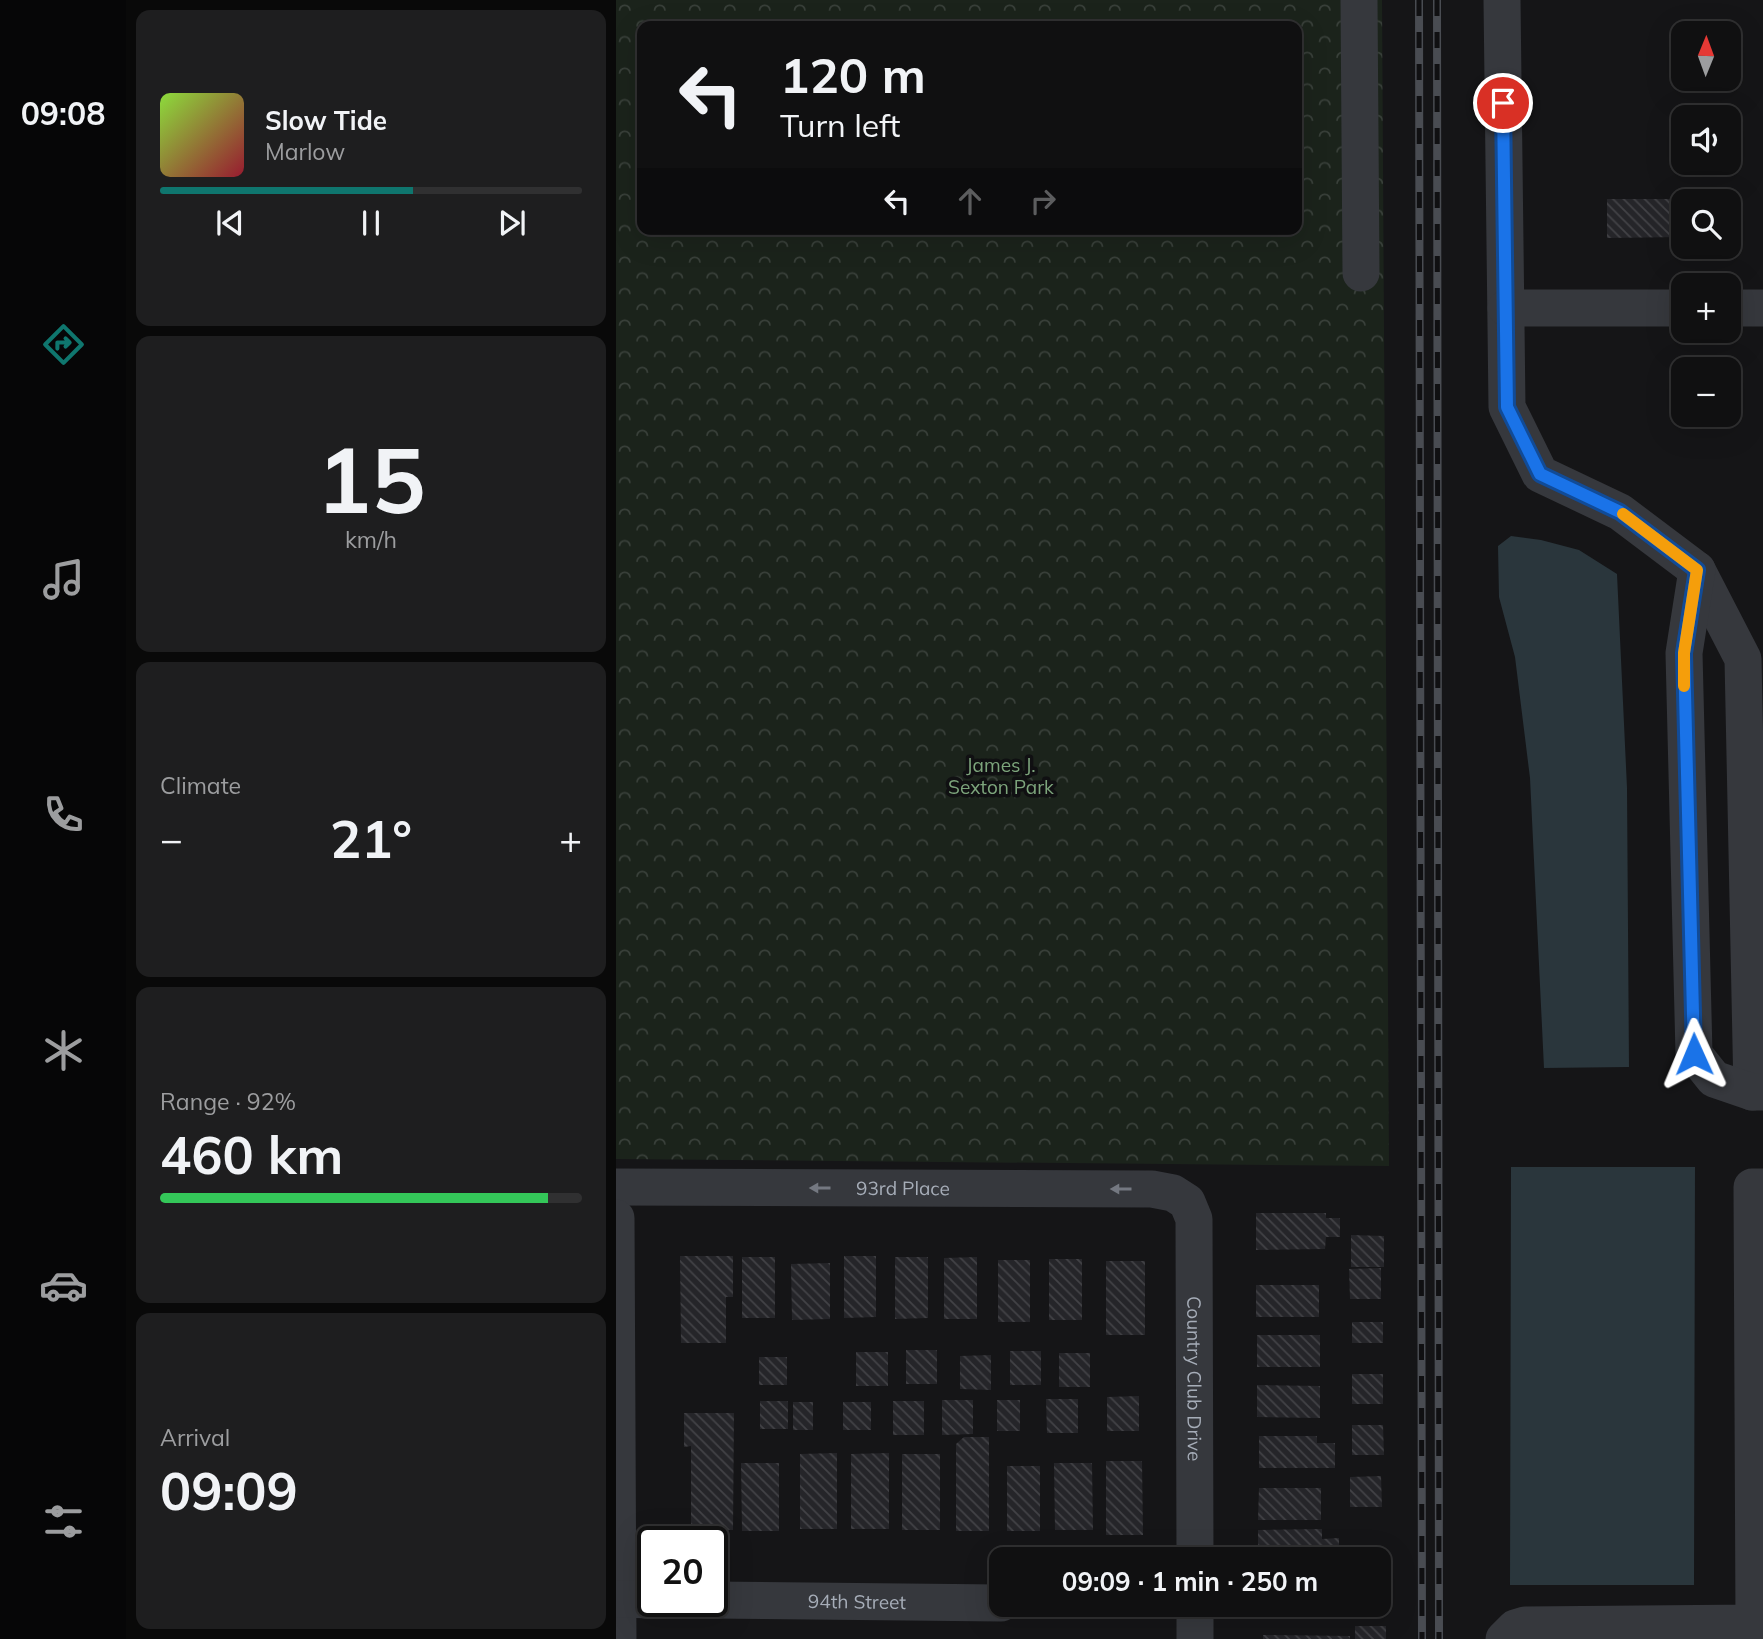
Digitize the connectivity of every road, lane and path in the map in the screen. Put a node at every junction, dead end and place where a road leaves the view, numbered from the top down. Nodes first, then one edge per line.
1 (1360, 0) edge
2 (1502, 0) edge
3 (1361, 273) dead end
4 (1506, 308) junction
5 (1671, 308) edge
6 (1741, 308) edge
7 (1763, 308) edge
8 (1697, 570) junction
9 (1757, 1092) edge
10 (1763, 1186) edge
11 (616, 1187) edge
12 (1186, 1202) joint
13 (616, 1218) edge
14 (1195, 1547) edge
15 (629, 1600) edge
16 (728, 1600) edge
17 (989, 1603) edge
18 (1195, 1617) edge
19 (618, 1639) edge
20 (1195, 1639) edge
21 (1504, 1639) edge

1 - 3 street
2 - 4 street
4 - 5 street
4 - 8 street
6 - 7 street
8 - 9 street
8 - 9 street
10 - 21 street
12 -> 11 street, 93rd Place
12 - 14 street, Country Club Drive
13 - 15 street
15 - 19 street
16 - 17 street, 94th Street
18 - 20 street

